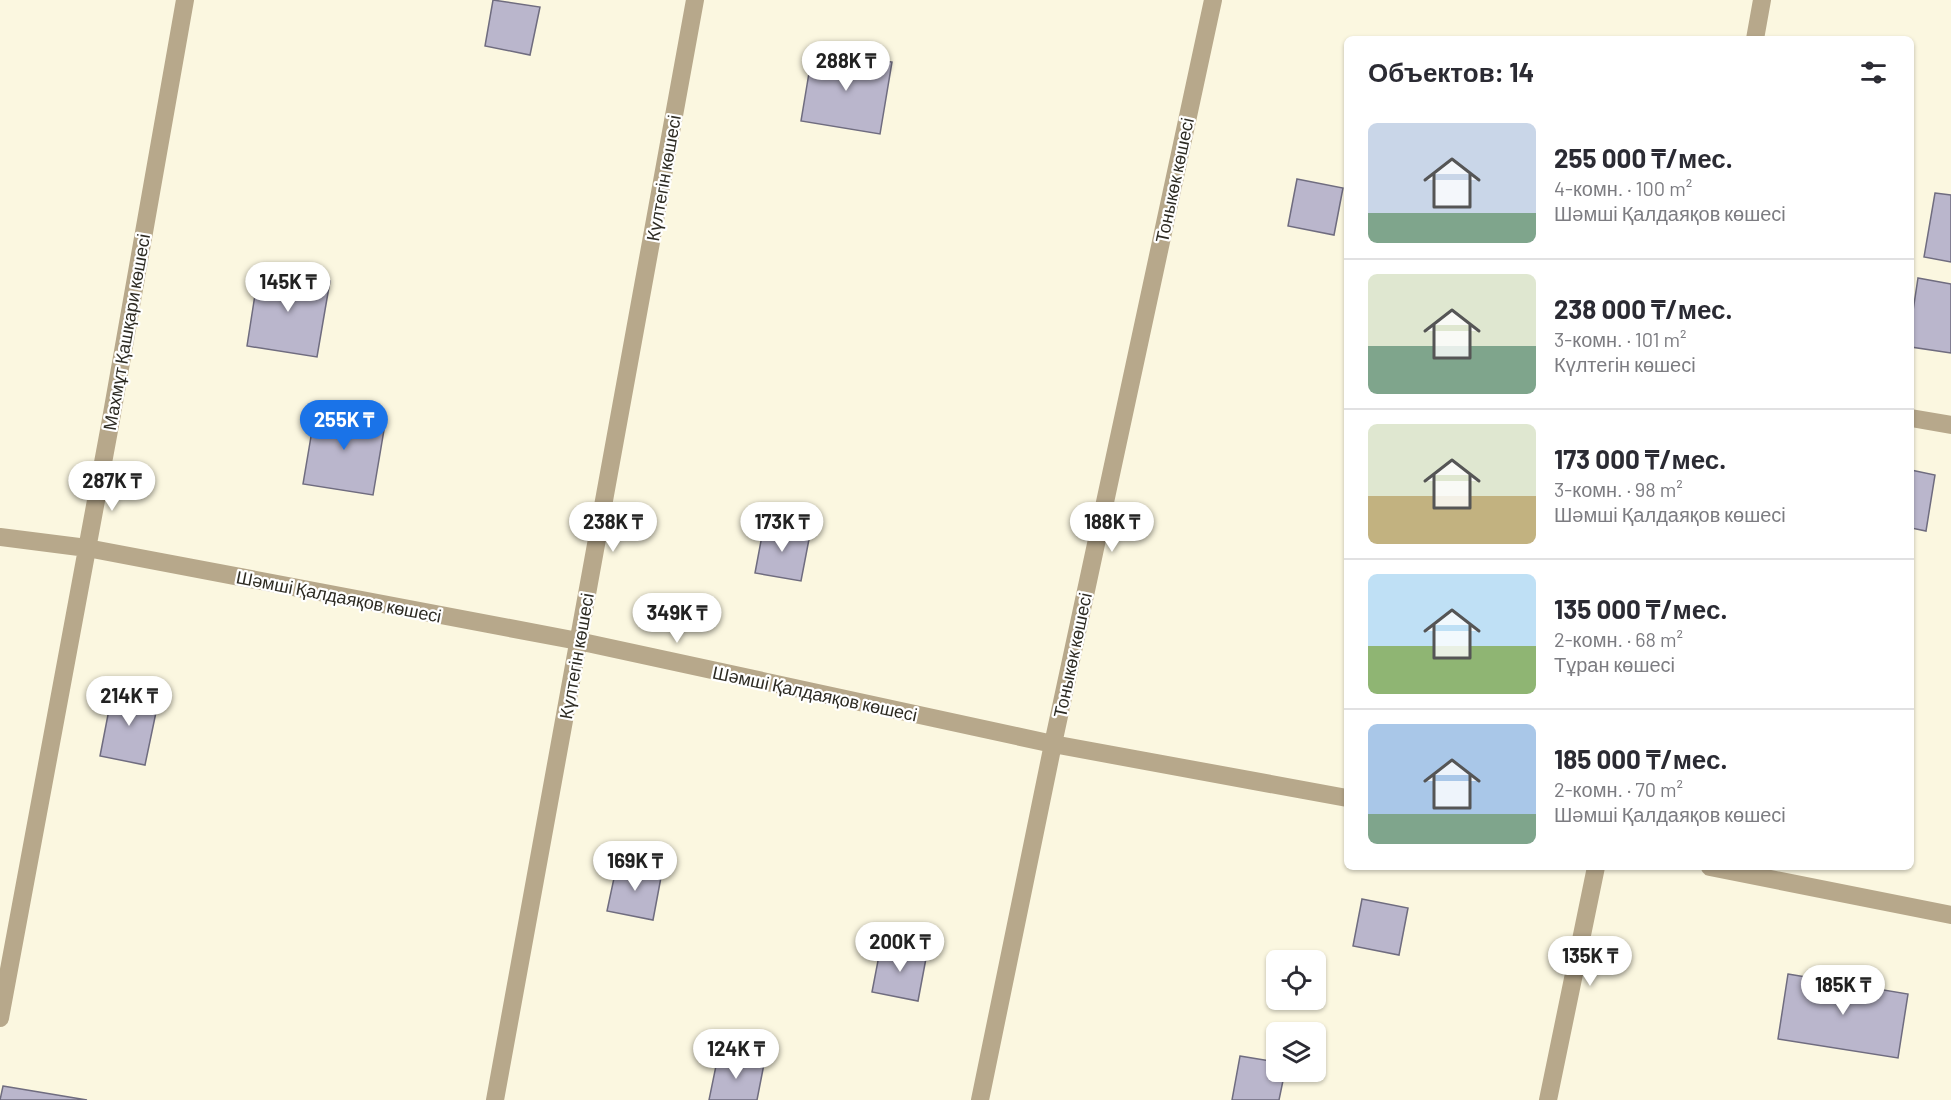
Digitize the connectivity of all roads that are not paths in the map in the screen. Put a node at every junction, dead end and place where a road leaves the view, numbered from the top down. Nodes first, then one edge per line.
1 (185, 0) edge
2 (695, 0) edge
3 (1213, 0) edge
4 (1762, 0) edge
5 (1756, 36) edge
6 (1914, 419) edge
7 (1951, 425) edge
8 (0, 537) edge
9 (87, 548) junction
10 (578, 641) junction
11 (1053, 744) junction
12 (1344, 797) edge
13 (1595, 870) edge
14 (1725, 870) edge
15 (1951, 915) edge
16 (0, 1018) edge
17 (495, 1100) edge
18 (980, 1100) edge
19 (1548, 1100) edge

1 - 9 street, Махмұт Қашқари көшесі
2 - 10 street, Күлтегін көшесі
3 - 11 street, Тоныкөк көшесі
4 - 5 street
6 - 7 street
8 - 9 street, Шәмші Қалдаяқов көшесі
9 - 10 street, Шәмші Қалдаяқов көшесі
9 - 16 street, Махмұт Қашқари көшесі
10 - 11 street, Шәмші Қалдаяқов көшесі
10 - 17 street, Күлтегін көшесі
11 - 12 street, Шәмші Қалдаяқов көшесі
11 - 18 street, Тоныкөк көшесі
13 - 19 street
14 - 15 street

